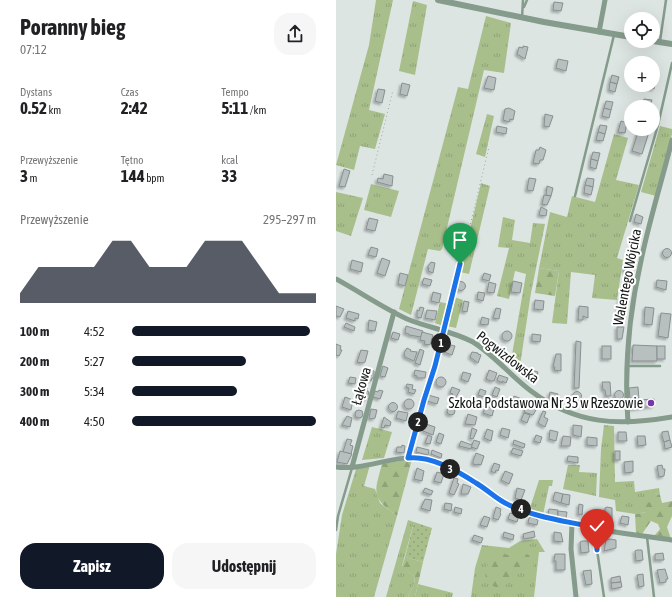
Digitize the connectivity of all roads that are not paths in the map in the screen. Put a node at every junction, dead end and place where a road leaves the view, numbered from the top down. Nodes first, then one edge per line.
1 (438, 0) edge
2 (523, 0) edge
3 (527, 0) edge
4 (605, 0) edge
5 (666, 0) edge
6 (452, 1) edge
7 (523, 11) junction
8 (522, 18) junction
9 (599, 32) junction
10 (614, 34) junction
11 (624, 36) edge
12 (660, 42) joint
13 (672, 44) edge
14 (672, 63) edge
15 (672, 140) edge
16 (575, 196) dead end
17 (630, 221) dead end
18 (336, 279) edge
19 (394, 312) junction
20 (627, 366) junction
21 (660, 366) dead end
22 (672, 417) edge
23 (628, 422) junction
24 (336, 467) edge
25 (352, 467) junction
26 (572, 523) junction
27 (596, 528) junction
28 (336, 530) edge
29 (647, 537) junction
30 (672, 540) edge
31 (576, 597) edge
32 (604, 597) edge
33 (654, 597) edge

1 - 6 street
2 - 7 lane
3 - 7 lane
4 - 9 street
5 - 12 lane
6 - 8 street
7 - 8 lane
8 - 9 street
9 - 10 street
10 - 11 street
10 - 16 lane
12 - 13 street
14 - 17 lane
15 - 20 street, Walentego Wójcika
18 - 19 street, Pogwizdowska
19 - 23 street, Pogwizdowska
19 - 25 street, Łąkowa
20 - 21 lane
20 - 23 street, Walentego Wójcika
22 - 23 street, Pogwizdowska
24 - 25 street
25 - 26 street
25 - 28 lane
26 - 27 street
26 - 31 street
27 - 29 street
27 - 32 lane
29 - 30 street
29 - 33 lane

